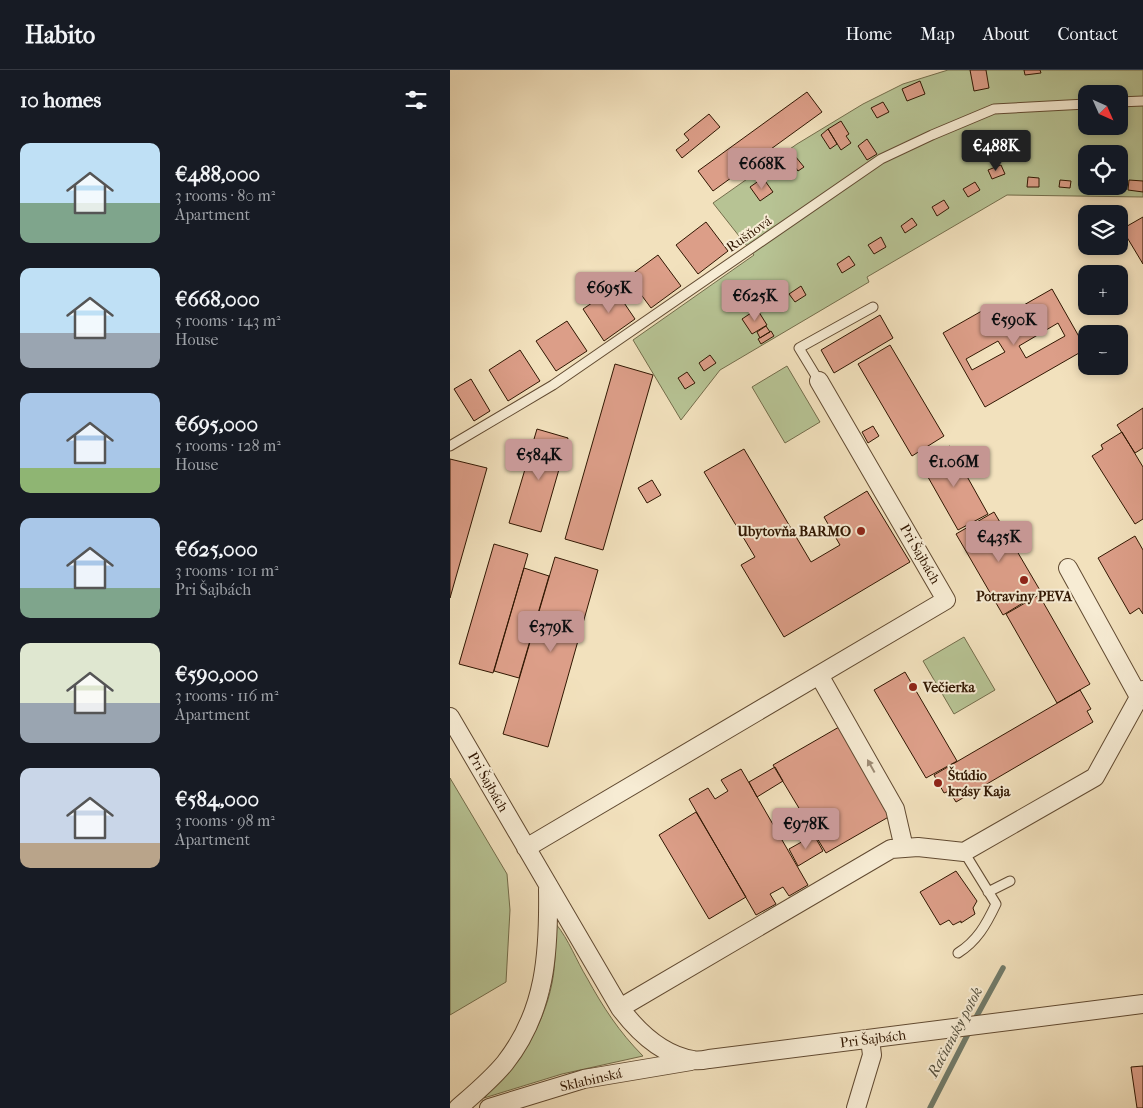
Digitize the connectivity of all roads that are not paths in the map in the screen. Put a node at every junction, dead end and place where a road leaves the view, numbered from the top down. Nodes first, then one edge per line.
1 (1143, 101) edge
2 (1128, 102) edge
3 (1078, 104) edge
4 (873, 307) dead end
5 (819, 381) joint
6 (450, 446) edge
7 (1068, 568) dead end
8 (819, 675) junction
9 (1141, 693) edge
10 (450, 716) edge
11 (526, 848) junction
12 (904, 848) junction
13 (964, 852) junction
14 (1010, 881) dead end
15 (548, 887) junction
16 (988, 892) junction
17 (958, 953) dead end
18 (1143, 1004) edge
19 (620, 1008) junction
20 (870, 1039) junction
21 (694, 1060) junction
22 (458, 1108) edge
23 (489, 1108) edge
24 (856, 1108) edge

1 - 2 lane
3 - 6 lane, Rušňová
4 - 5 lane
5 - 8 street, Pri Šajbách
7 - 9 street
8 - 11 street, Pri Šajbách
12 -> 8 street
9 - 13 street
10 - 11 street, Pri Šajbách
11 - 15 street, Pri Šajbách
12 - 13 street
12 - 19 street
13 - 16 lane
14 - 16 lane
15 - 19 street, Pri Šajbách
15 - 22 street
16 - 17 lane
18 - 20 street, Pri Šajbách
19 - 21 street, Pri Šajbách
20 - 21 street, Pri Šajbách
20 - 24 street
21 - 23 street, Sklabinská

